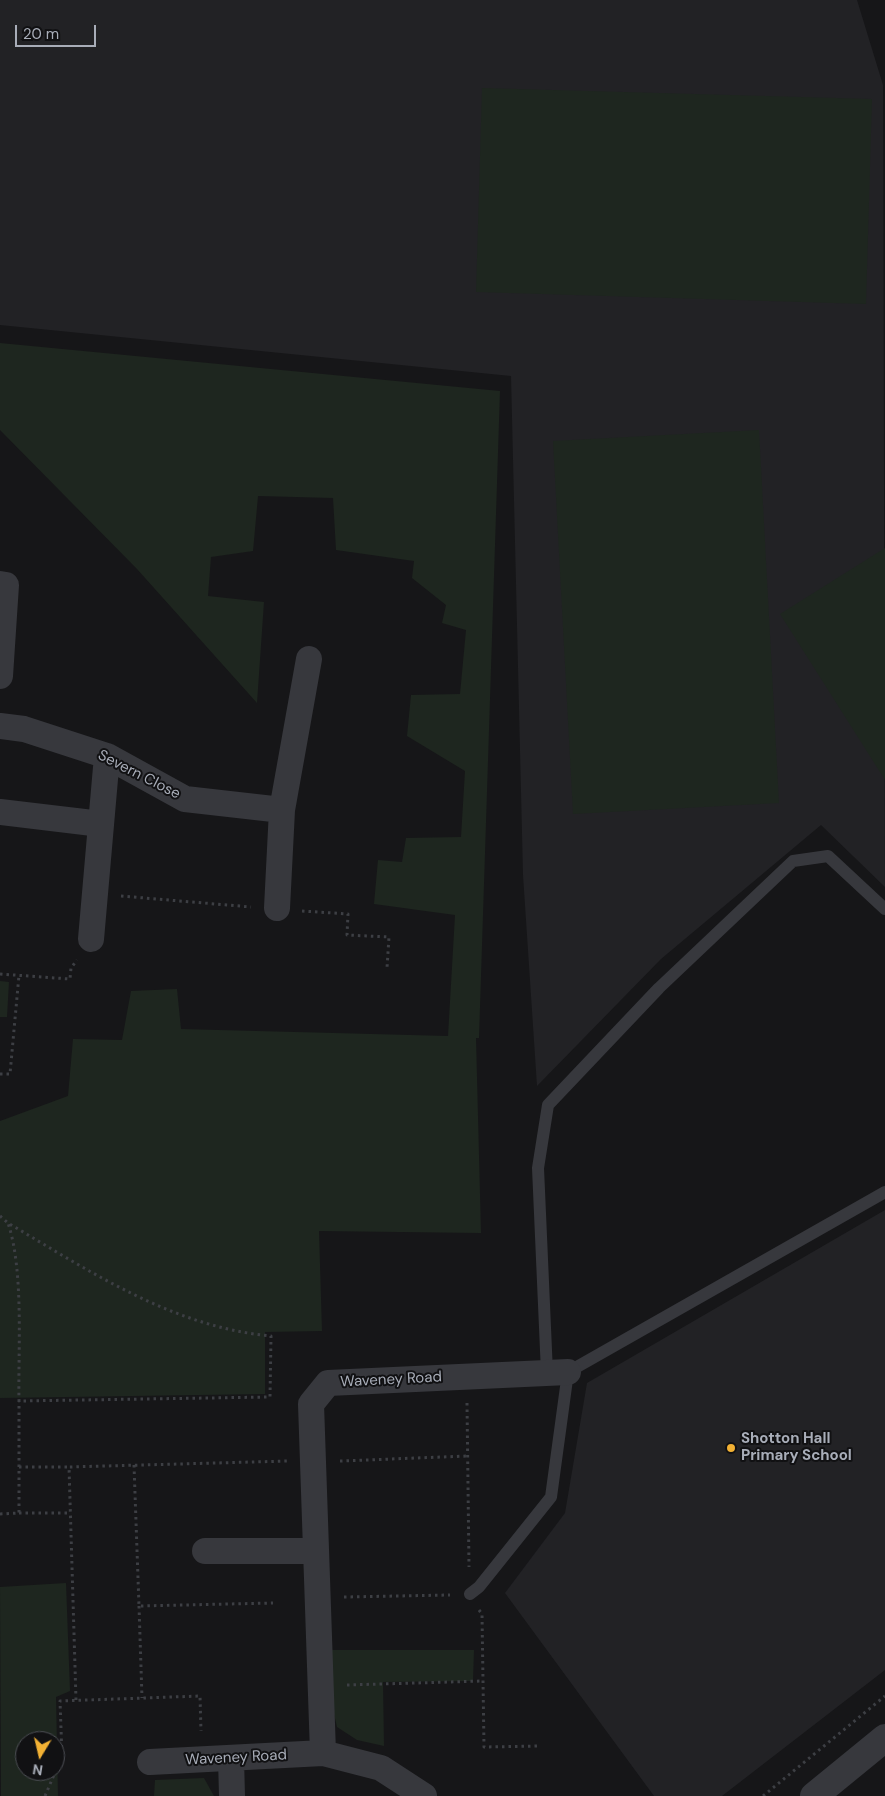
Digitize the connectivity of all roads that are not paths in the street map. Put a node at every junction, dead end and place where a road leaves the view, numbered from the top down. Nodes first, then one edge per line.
1 (0, 584) edge
2 (309, 659) dead end
3 (0, 676) edge
4 (0, 726) edge
5 (107, 756) junction
6 (282, 810) junction
7 (0, 812) edge
8 (101, 824) junction
9 (277, 908) dead end
10 (885, 909) edge
11 (91, 939) road end
12 (885, 1192) edge
13 (558, 1373) junction
14 (316, 1551) junction
15 (205, 1552) dead end
16 (470, 1594) road end
17 (885, 1738) edge
18 (323, 1753) junction
19 (231, 1758) junction
20 (150, 1762) dead end
21 (232, 1796) edge
22 (424, 1796) edge
23 (814, 1796) edge

1 - 3 street
2 - 6 street
4 - 5 street, Severn Close
5 - 6 street, Severn Close
5 - 8 street
6 - 9 street
7 - 8 street
8 - 11 street
10 - 13 lane
12 - 13 lane
13 - 14 street, Waveney Road
13 - 16 lane
14 - 15 street
14 - 18 street, Waveney Road
17 - 23 street
18 - 19 street, Waveney Road
18 - 22 street, Waveney Road
19 - 20 street, Waveney Road
19 - 21 street

